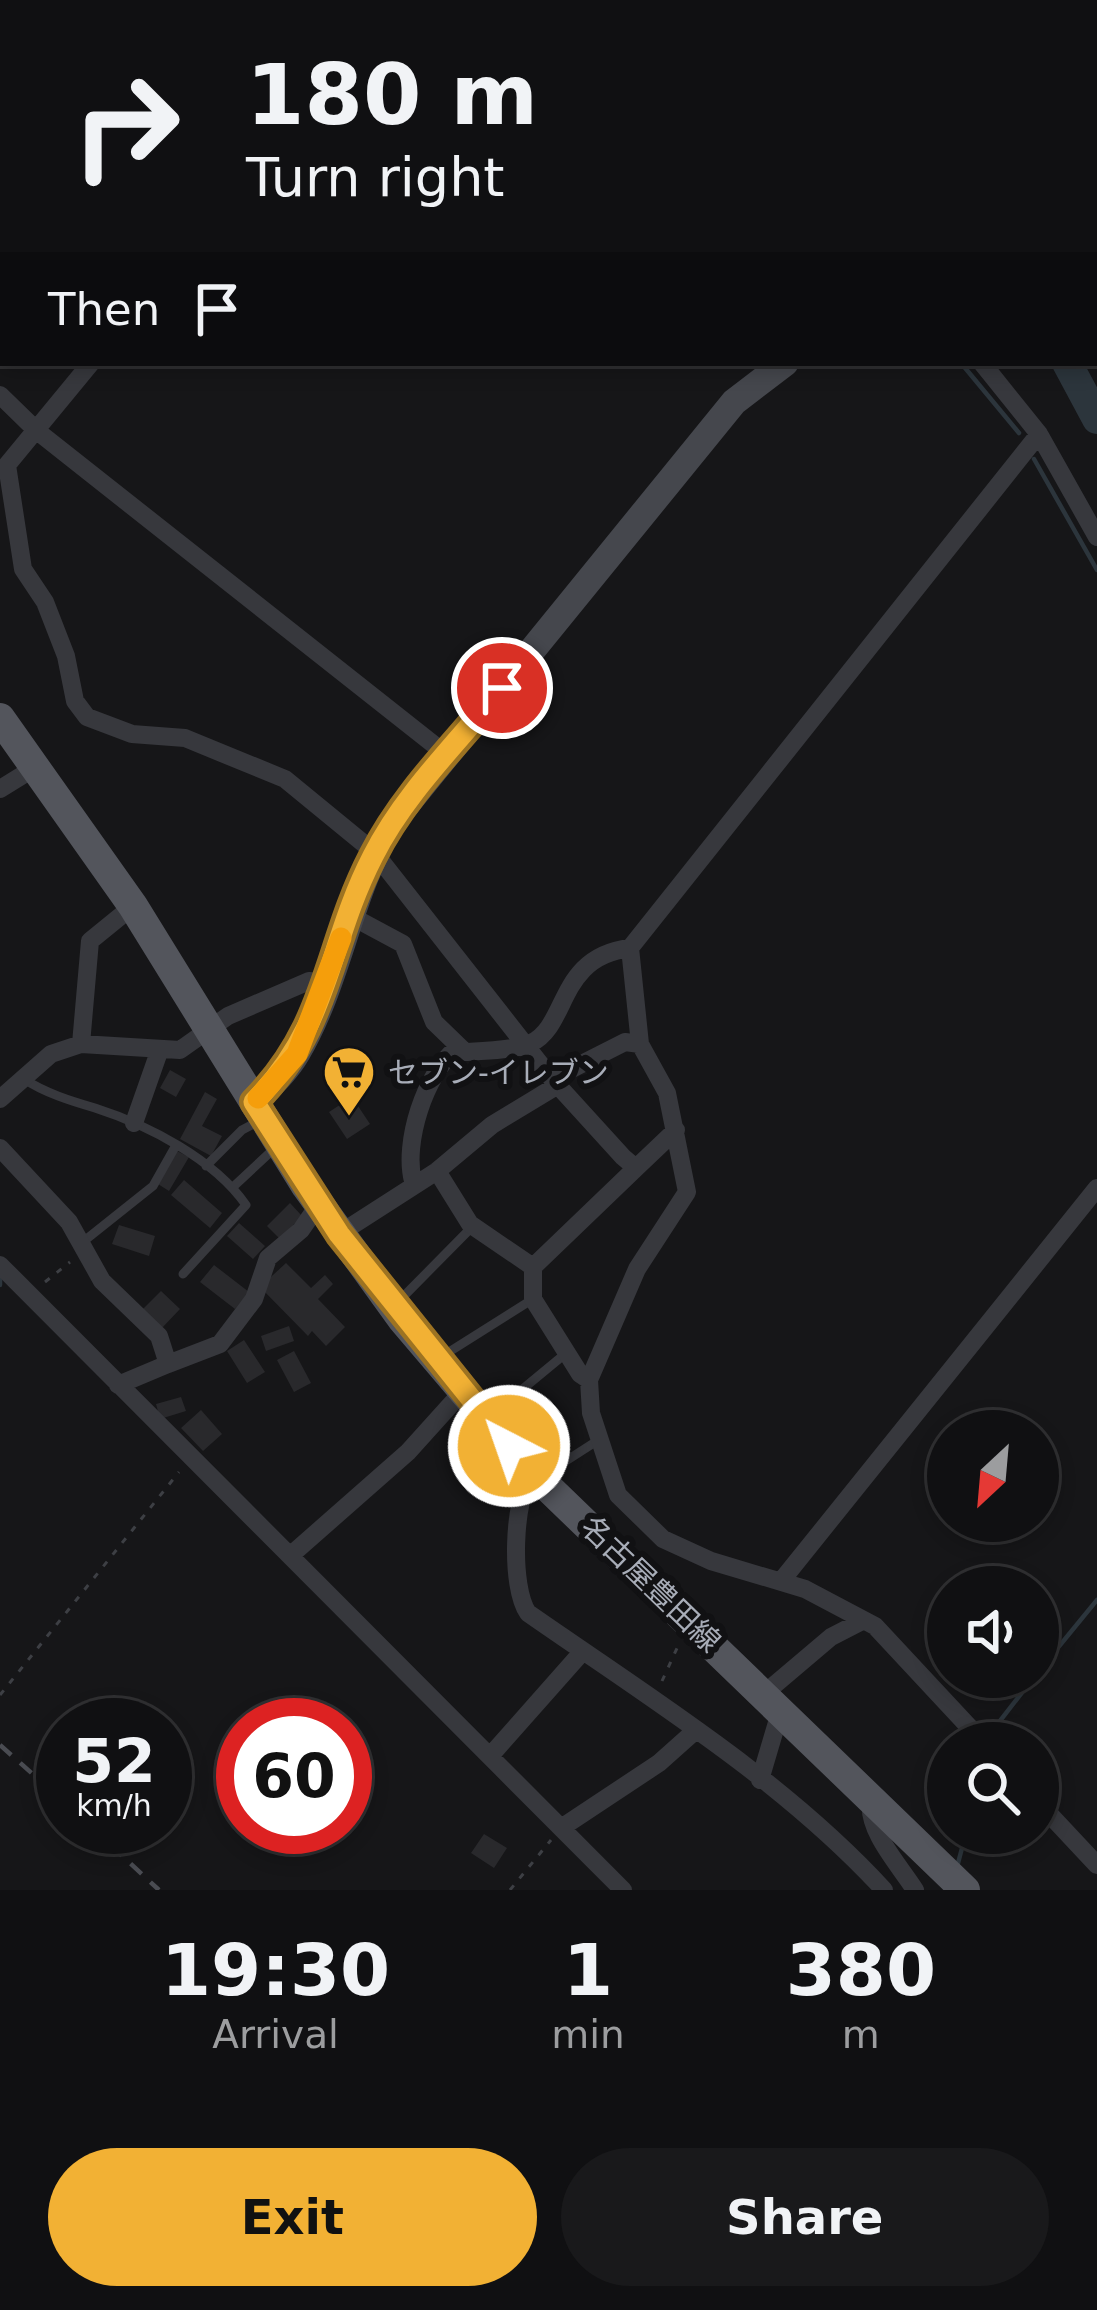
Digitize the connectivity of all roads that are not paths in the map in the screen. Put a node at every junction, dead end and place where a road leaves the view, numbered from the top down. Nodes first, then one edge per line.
1 (89, 366) edge
2 (781, 366) edge
3 (984, 366) edge
4 (0, 395) edge
5 (37, 430) junction
6 (1040, 434) junction
7 (1097, 537) edge
8 (0, 718) edge
9 (447, 755) junction
10 (34, 768) junction
11 (0, 789) edge
12 (374, 852) junction
13 (133, 906) junction
14 (349, 915) junction
15 (630, 948) junction
16 (325, 983) junction
17 (207, 1027) junction
18 (81, 1044) junction
19 (640, 1044) junction
20 (528, 1045) junction
21 (456, 1048) junction
22 (160, 1049) junction
23 (555, 1082) junction
24 (8, 1088) edge
25 (266, 1122) junction
26 (134, 1123) junction
27 (676, 1130) junction
28 (176, 1147) junction
29 (0, 1148) edge
30 (206, 1166) junction
31 (636, 1168) junction
32 (436, 1171) junction
33 (413, 1181) junction
34 (233, 1187) junction
35 (1097, 1187) edge
36 (319, 1204) junction
37 (473, 1226) junction
38 (339, 1234) junction
39 (86, 1247) junction
40 (0, 1265) edge
41 (532, 1267) junction
42 (184, 1274) dead end
43 (533, 1300) junction
44 (392, 1305) junction
45 (566, 1353) junction
46 (437, 1360) junction
47 (168, 1364) junction
48 (589, 1380) junction
49 (118, 1384) junction
50 (463, 1391) junction
51 (486, 1419) junction
52 (600, 1439) junction
53 (536, 1476) junction
54 (626, 1507) junction
55 (600, 1534) junction
56 (291, 1555) junction
57 (782, 1580) junction
58 (864, 1620) junction
59 (584, 1651) junction
60 (773, 1701) junction
61 (964, 1722) edge
62 (695, 1730) junction
63 (491, 1755) junction
64 (760, 1780) junction
65 (871, 1797) junction
66 (1059, 1824) edge
67 (561, 1828) junction
68 (1097, 1865) edge
69 (958, 1883) edge
70 (623, 1890) edge
71 (884, 1890) edge
72 (915, 1890) edge

1 - 5 street
2 - 9 street
3 - 6 street
4 - 5 street
5 - 9 street
5 - 12 street
6 - 7 street
6 - 15 street
8 - 10 main road, 名古屋豊田線
9 - 12 street
10 - 11 street
10 - 13 main road, 名古屋豊田線
12 - 14 street
12 - 20 street
13 - 17 main road, 名古屋豊田線
13 - 18 street
14 - 16 street
14 - 21 street
15 - 19 street
15 - 20 street
16 - 17 street
16 - 25 street
17 - 22 street
17 - 25 main road, 名古屋豊田線
18 - 22 street
18 - 24 street
19 - 23 street
19 - 27 street
20 - 21 street
20 - 23 street
21 - 33 street
22 - 26 street
23 - 31 street
23 - 32 street
24 - 26 lane
25 - 30 lane
25 - 34 lane
25 - 36 main road, 名古屋豊田線
26 - 28 lane
27 - 31 street
27 - 48 street
28 - 30 lane
28 - 39 lane
29 - 39 street
30 - 34 lane
31 - 41 street
32 - 33 street
32 - 37 street
33 - 38 street
34 - 42 lane
35 - 57 street
36 - 38 main road, 名古屋豊田線
36 - 47 street
37 - 41 street
37 - 44 lane
38 - 44 main road, 名古屋豊田線
39 - 47 street
40 - 49 street
41 - 43 street
43 - 45 street
43 - 46 lane
44 - 46 main road, 名古屋豊田線
45 - 48 street
45 - 51 lane
46 - 50 main road, 名古屋豊田線
47 - 49 street
48 - 52 street
49 - 56 street
50 - 51 main road, 名古屋豊田線
50 - 56 street
51 - 53 main road, 名古屋豊田線
52 - 53 lane
52 - 54 street
53 - 55 main road, 名古屋豊田線
53 - 59 street
54 - 55 street
54 - 57 street
55 - 60 main road, 名古屋豊田線
56 - 63 street
57 - 58 street
58 - 60 street
58 - 61 street
59 - 62 street
59 - 63 street
60 - 64 street
60 - 65 main road, 名古屋豊田線
62 - 64 street
62 - 67 street
63 - 67 street
64 - 71 street
65 - 69 main road, 名古屋豊田線
65 - 72 street
66 - 68 street
67 - 70 street

